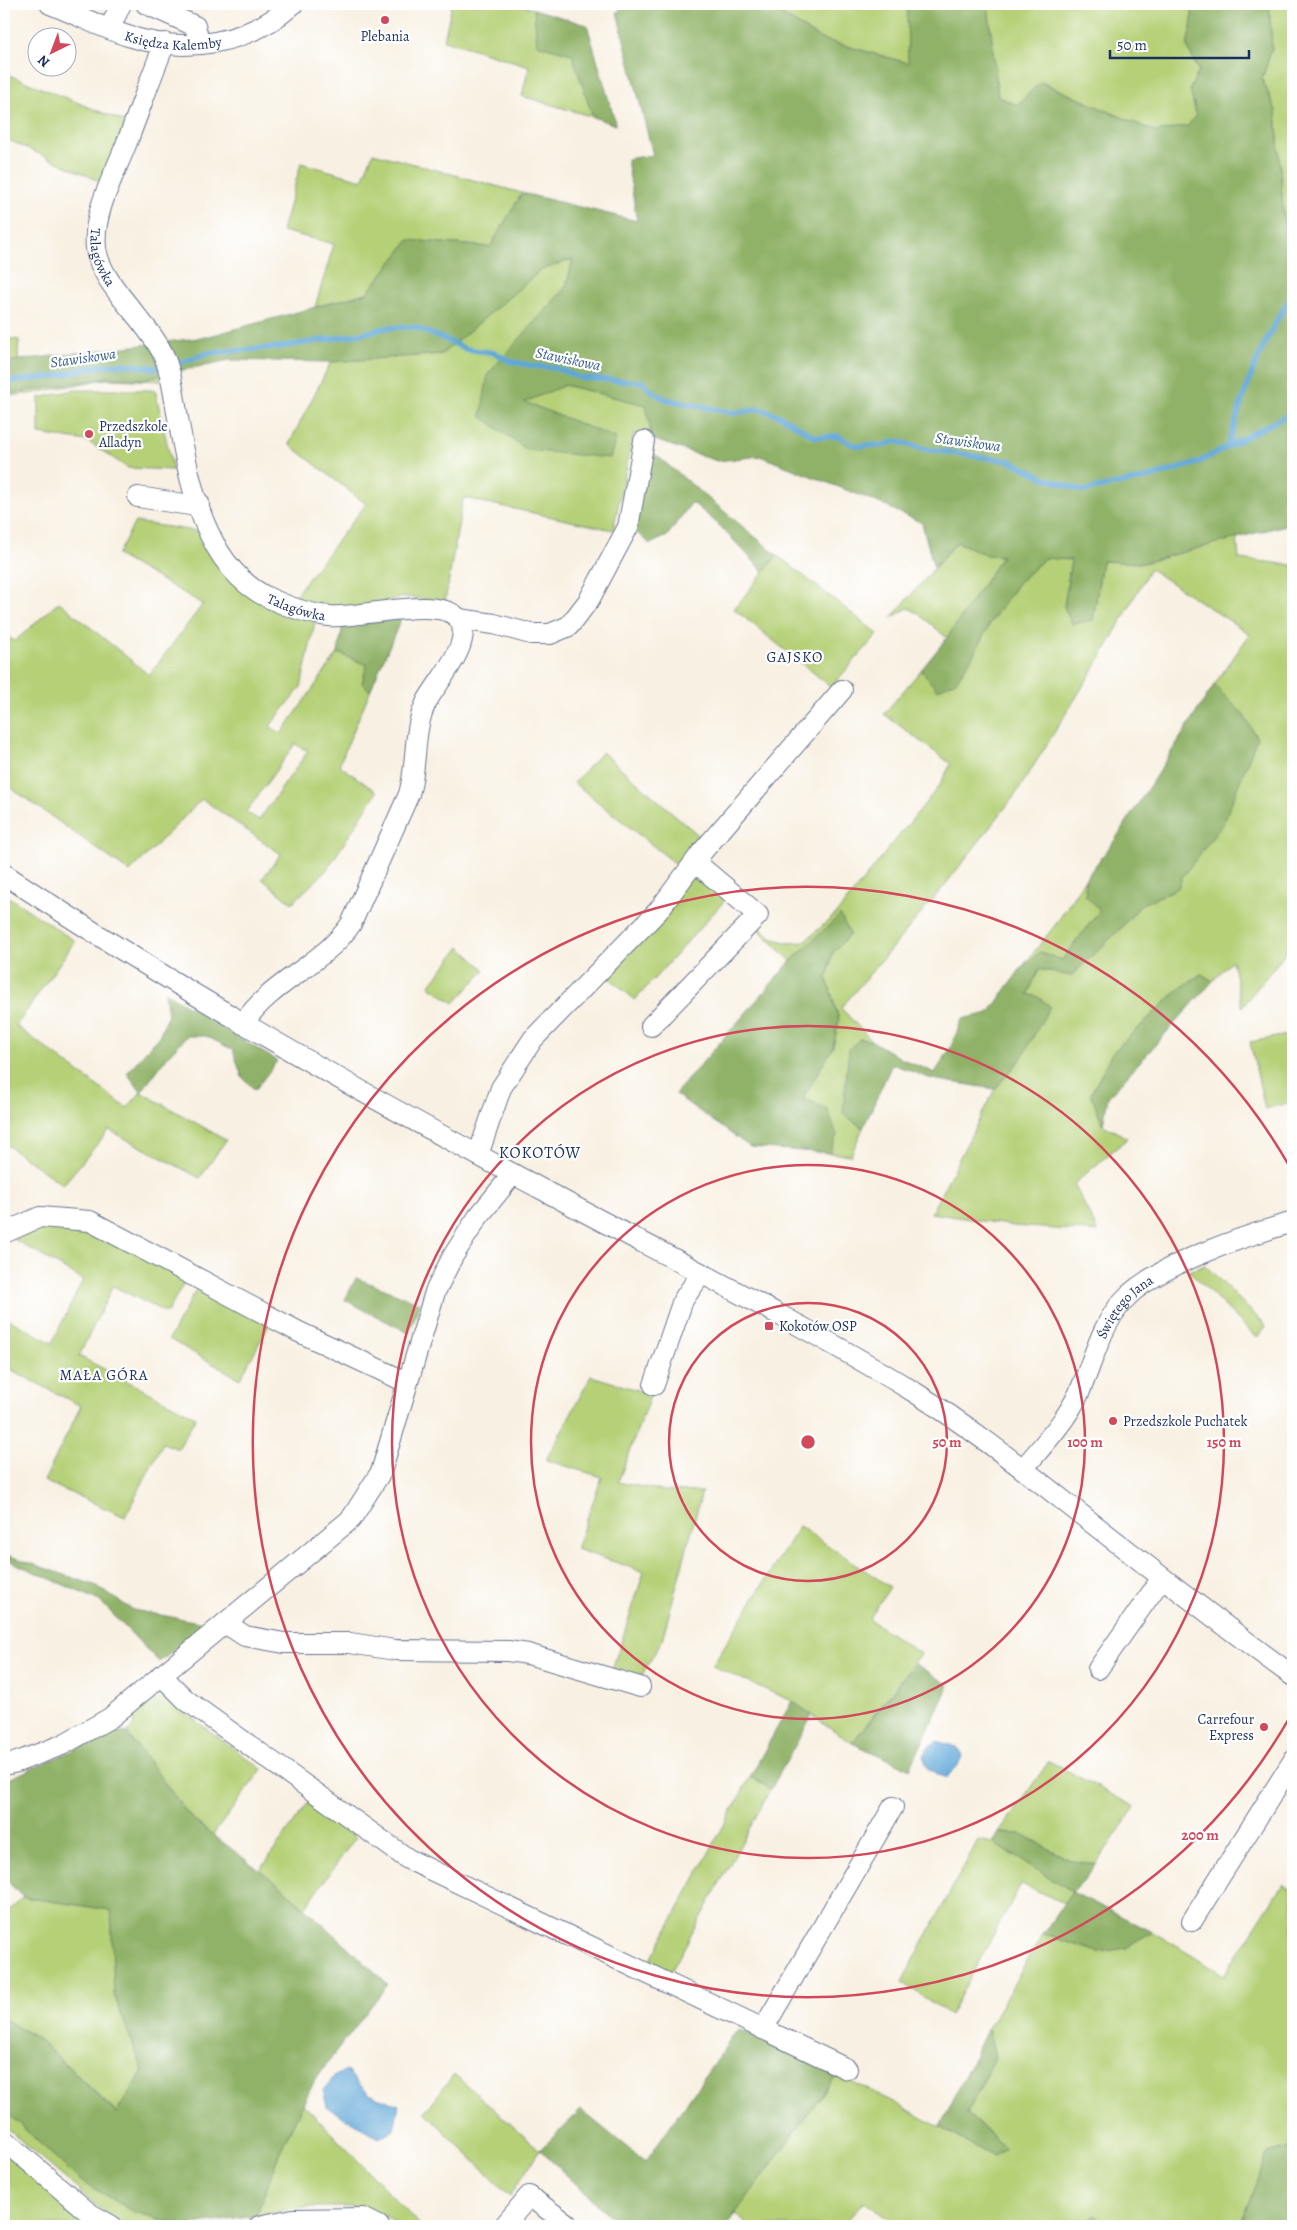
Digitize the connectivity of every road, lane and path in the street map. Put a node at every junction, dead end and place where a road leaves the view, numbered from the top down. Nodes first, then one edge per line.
1 (50, 4) edge
2 (121, 4) edge
3 (146, 4) edge
4 (293, 4) edge
5 (110, 28) junction
6 (165, 43) junction
7 (200, 44) junction
8 (644, 442) dead end
9 (138, 497) dead end
10 (199, 503) junction
11 (460, 619) junction
12 (842, 690) dead end
13 (694, 862) junction
14 (4, 874) edge
15 (243, 1024) junction
16 (652, 1026) dead end
17 (478, 1155) junction
18 (513, 1174) junction
19 (1293, 1222) edge
20 (4, 1233) edge
21 (701, 1274) junction
22 (406, 1382) junction
23 (654, 1385) dead end
24 (1023, 1469) junction
25 (1162, 1578) junction
26 (225, 1623) junction
27 (1098, 1669) dead end
28 (161, 1676) junction
29 (1293, 1676) edge
30 (640, 1686) dead end
31 (1293, 1761) edge
32 (4, 1765) edge
33 (893, 1807) dead end
34 (1192, 1921) dead end
35 (763, 2029) junction
36 (847, 2069) dead end
37 (4, 2140) edge
38 (566, 2223) dead end
39 (112, 2226) edge
40 (259, 2226) edge
41 (379, 2226) edge
42 (504, 2226) edge

1 - 5 street, Księdza Kalemby
2 - 5 street
3 - 7 street
4 - 7 street, Księdza Kalemby
5 - 6 street, Księdza Kalemby
6 - 7 street, Księdza Kalemby
6 - 10 street, Talagówka
8 - 11 street, Talagówka
9 - 10 street
10 - 11 street, Talagówka
11 - 15 street
12 - 13 street
13 - 16 street
13 - 17 street
14 - 15 street
15 - 17 street
17 - 18 street
18 - 21 street
18 - 22 street
19 - 24 street, Świętego Jana
20 - 22 street
21 - 23 street
21 - 24 street
22 - 26 street
24 - 25 street
25 - 27 street
25 - 29 street
26 - 28 street
26 - 30 street
28 - 32 street
28 - 35 street
31 - 34 street
33 - 35 street
35 - 36 street
37 - 39 street
38 - 42 street
40 - 41 street

